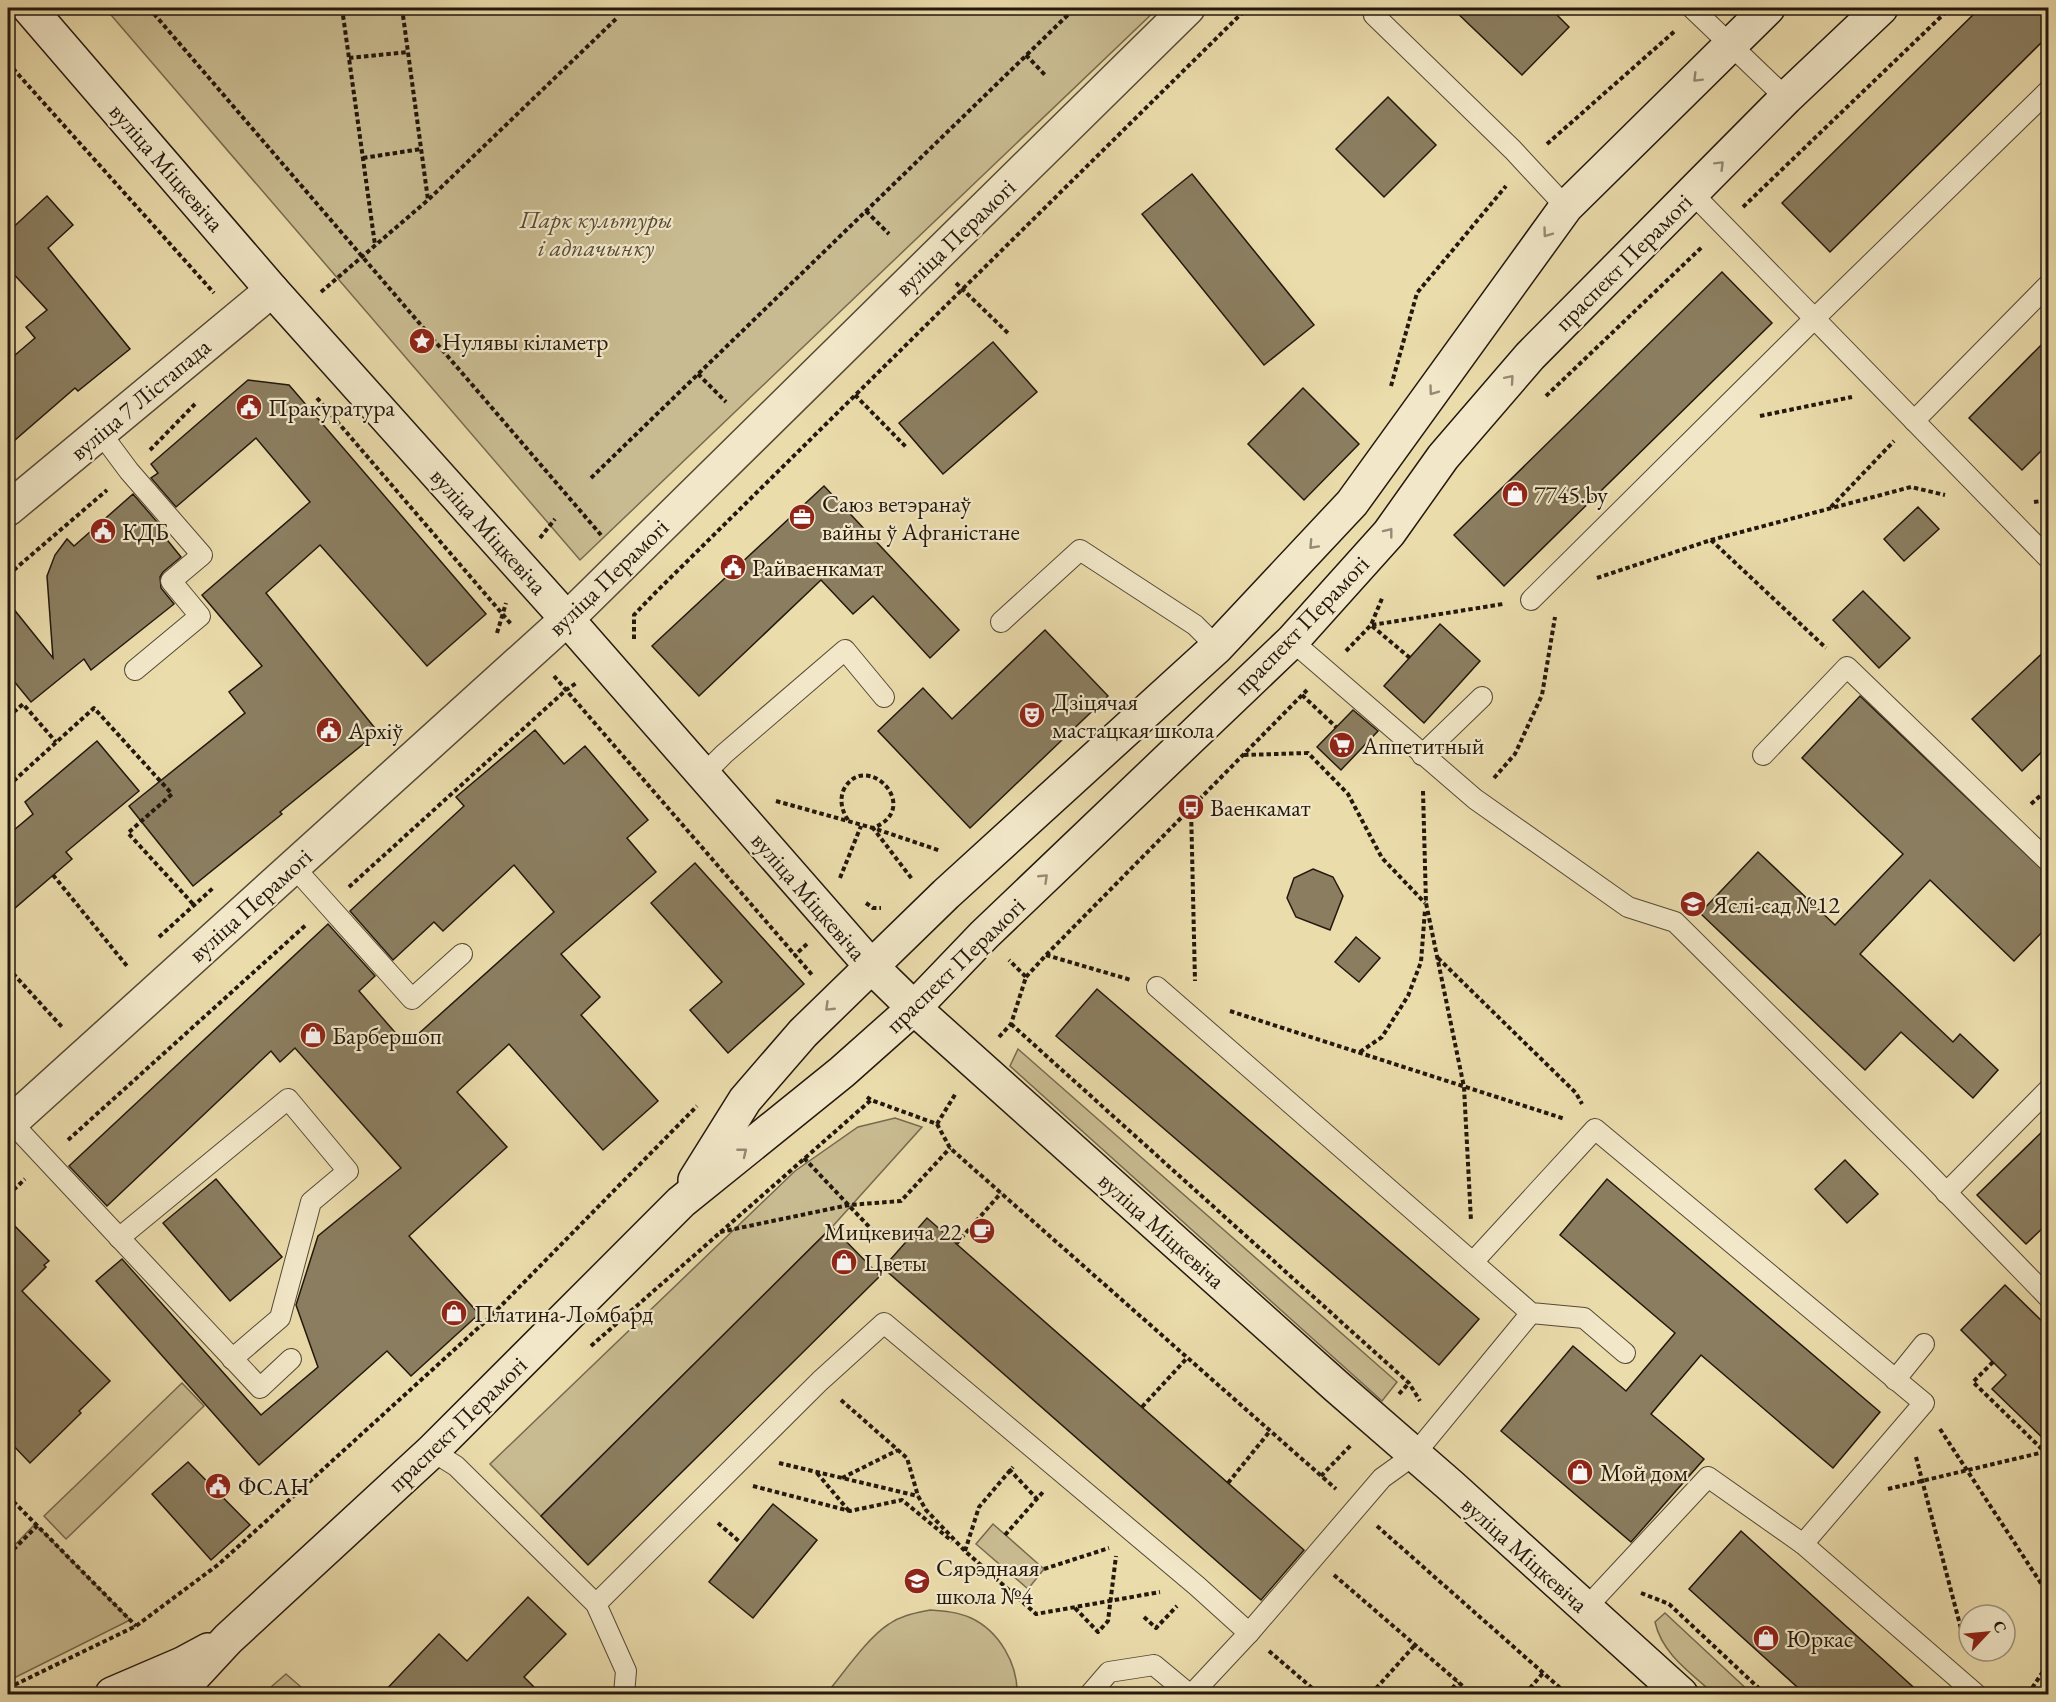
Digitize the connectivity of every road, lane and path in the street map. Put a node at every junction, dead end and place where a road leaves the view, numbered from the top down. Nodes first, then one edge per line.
1 (30, 8) edge
2 (149, 8) edge
3 (342, 8) edge
4 (402, 8) edge
5 (1075, 8) edge
6 (1188, 8) edge
7 (1247, 8) edge
8 (1377, 8) edge
9 (1768, 8) edge
10 (1881, 8) edge
11 (1950, 8) edge
12 (1694, 10) edge
13 (618, 17) dead end
14 (1731, 45) junction
15 (408, 52) junction
16 (1026, 55) junction
17 (349, 58) junction
18 (8, 63) edge
19 (1046, 76) dead end
20 (2049, 92) edge
21 (1786, 98) junction
22 (421, 149) junction
23 (363, 158) junction
24 (1525, 164) junction
25 (1692, 193) junction
26 (428, 200) junction
27 (1566, 207) junction
28 (866, 211) junction
29 (1724, 226) junction
30 (889, 234) dead end
31 (931, 260) junction
32 (2049, 285) edge
33 (962, 289) junction
34 (272, 290) junction
35 (245, 312) junction
36 (1814, 319) junction
37 (1010, 335) dead end
38 (824, 365) junction
39 (698, 374) junction
40 (1390, 389) dead end
41 (1885, 391) junction
42 (855, 395) junction
43 (1546, 396) dead end
44 (317, 398) dead end
45 (726, 402) dead end
46 (1914, 421) junction
47 (1706, 426) junction
48 (100, 432) junction
49 (906, 447) dead end
50 (591, 478) dead end
51 (571, 498) dead end
52 (2049, 500) edge
53 (1998, 507) junction
54 (1831, 508) junction
55 (8, 509) edge
56 (1711, 540) junction
57 (2049, 558) edge
58 (1592, 579) dead end
59 (1387, 587) dead end
60 (1531, 600) joint
61 (1556, 613) dead end
62 (567, 619) junction
63 (1001, 622) dead end
64 (1371, 625) junction
65 (634, 641) dead end
66 (1292, 641) junction
67 (1217, 647) junction
68 (532, 649) junction
69 (1410, 658) dead end
70 (1847, 667) junction
71 (135, 670) dead end
72 (1326, 670) junction
73 (1302, 695) junction
74 (884, 697) dead end
75 (1482, 697) dead end
76 (8, 717) edge
77 (1336, 727) dead end
78 (56, 742) junction
79 (1243, 755) junction
80 (1422, 755) junction
81 (1763, 755) dead end
82 (703, 775) junction
83 (8, 786) edge
84 (1476, 799) junction
85 (774, 801) dead end
86 (1191, 807) junction
87 (849, 820) junction
88 (861, 826) junction
89 (873, 828) junction
90 (944, 852) dead end
91 (2049, 861) edge
92 (293, 866) junction
93 (53, 875) dead end
94 (839, 880) dead end
95 (919, 888) dead end
96 (1426, 903) junction
97 (193, 904) dead end
98 (462, 954) dead end
99 (795, 955) dead end
100 (1046, 955) junction
101 (1437, 958) junction
102 (127, 966) dead end
103 (871, 966) junction
104 (8, 968) edge
105 (1026, 977) dead end
106 (1157, 987) junction
107 (914, 1008) junction
108 (1228, 1010) dead end
109 (1011, 1024) dead end
110 (62, 1028) dead end
111 (1360, 1053) junction
112 (1464, 1087) junction
113 (2049, 1090) edge
114 (703, 1100) dead end
115 (11, 1118) edge
116 (937, 1124) dead end
117 (1595, 1129) junction
118 (950, 1148) junction
119 (804, 1158) dead end
120 (1001, 1193) junction
121 (1946, 1193) junction
122 (681, 1202) junction
123 (849, 1206) junction
124 (719, 1232) dead end
125 (874, 1232) dead end
126 (119, 1238) junction
127 (956, 1244) dead end
128 (1473, 1262) junction
129 (2049, 1297) edge
130 (1531, 1313) junction
131 (1924, 1344) dead end
132 (1625, 1353) dead end
133 (1187, 1358) junction
134 (232, 1359) junction
135 (291, 1359) dead end
136 (1993, 1362) dead end
137 (1895, 1380) junction
138 (820, 1382) junction
139 (1924, 1403) junction
140 (1142, 1407) dead end
141 (1907, 1423) junction
142 (1437, 1428) junction
143 (1270, 1431) junction
144 (1031, 1446) junction
145 (898, 1450) junction
146 (432, 1451) junction
147 (2047, 1454) edge
148 (1414, 1455) junction
149 (746, 1456) junction
150 (1966, 1470) junction
151 (1061, 1471) junction
152 (816, 1472) junction
153 (842, 1478) junction
154 (723, 1479) junction
155 (1923, 1481) junction
156 (1228, 1483) dead end
157 (8, 1496) edge
158 (918, 1496) junction
159 (1840, 1501) junction
160 (1356, 1507) junction
161 (850, 1511) junction
162 (37, 1526) junction
163 (1005, 1535) dead end
164 (1803, 1544) junction
165 (966, 1552) junction
166 (8, 1555) edge
167 (1313, 1557) junction
168 (1044, 1569) dead end
169 (1611, 1581) junction
170 (1197, 1586) junction
171 (2049, 1594) edge
172 (1110, 1601) junction
173 (596, 1604) junction
174 (1075, 1607) junction
175 (1585, 1609) junction
176 (1957, 1615) edge
177 (1144, 1617) dead end
178 (136, 1626) junction
179 (1249, 1633) junction
180 (228, 1639) junction
181 (1415, 1645) junction
182 (2049, 1664) edge
183 (1543, 1673) junction
184 (1458, 1682) junction
185 (8, 1688) edge
186 (112, 1695) edge
187 (177, 1695) edge
188 (624, 1695) edge
189 (1090, 1695) edge
190 (1191, 1695) edge
191 (1319, 1695) edge
192 (1371, 1695) edge
193 (1447, 1695) edge
194 (1472, 1695) edge
195 (1525, 1695) edge
196 (1567, 1695) edge
197 (1682, 1695) edge
198 (1765, 1695) edge
199 (1976, 1695) edge
200 (2028, 1695) edge

1 - 34 main road, вуліца Міцкевіча
2 - 51 path
3 - 17 path
4 - 15 path
5 - 16 path
6 - 31 main road, вуліца Перамогі
7 - 33 path
8 - 24 lane
9 - 14 main road, праспект Перамогі
10 - 21 main road, праспект Перамогі
11 - 29 path
12 - 14 lane
12 - 24 path
13 - 26 path
14 - 21 lane
14 -> 27 main road, праспект Перамогі
15 - 17 path
15 - 22 path
16 - 19 path
16 - 28 path
17 - 23 path
18 - 35 path
20 - 36 lane
25 -> 21 main road, праспект Перамогі
22 - 23 path
22 - 26 path
23 - 26 path
24 - 27 lane
24 - 40 path
25 - 29 lane
66 -> 25 main road, праспект Перамогі
27 -> 67 main road, праспект Перамогі
28 - 30 path
28 - 39 path
29 - 36 lane
29 - 43 path
31 - 33 path
31 - 38 main road, вуліца Перамогі
32 - 46 lane
33 - 37 path
33 - 42 path
34 - 35 main road, вуліца 7 Лістапада
34 - 62 main road, вуліца Міцкевіча
35 - 48 main road, вуліца 7 Лістапада
36 - 41 lane
36 - 47 lane
38 - 42 path
38 - 62 main road, вуліца Перамогі
39 - 45 path
39 - 50 path
41 - 46 lane
41 - 47 path
42 - 49 path
42 - 65 path
44 - 68 path
46 - 53 lane
46 - 54 path
47 - 60 lane
48 - 55 main road, вуліца 7 Лістапада
48 - 71 lane
52 - 53 path
53 - 54 path
53 - 57 lane
54 - 56 path
56 - 58 path
56 - 70 path
59 - 64 path
60 - 64 path
61 - 84 path
62 - 68 main road, вуліца Перамогі
62 - 82 main road, вуліца Міцкевіча
63 - 67 lane
64 - 69 path
64 - 72 path
66 - 72 lane
107 -> 66 main road, праспект Перамогі
67 - 103 main road, праспект Перамогі
68 - 92 main road, вуліца Перамогі
68 - 99 path
70 - 81 lane
70 - 91 lane
72 - 73 path
72 - 80 lane
73 - 77 path
73 - 79 path
74 - 82 lane
75 - 80 lane
76 - 78 path
78 - 83 path
78 - 97 path
79 - 86 path
79 - 96 path
80 - 84 lane
80 - 96 path
82 - 103 main road, вуліца Міцкевіча
84 - 121 lane
85 - 87 path
86 - 100 path
86 - 106 path
87 - 88 path
87 - 89 path
88 - 89 path
88 - 94 path
89 - 90 path
89 - 95 path
92 - 98 lane
92 - 115 main road, вуліца Перамогі
93 - 102 path
96 - 101 path
96 - 111 path
100 - 105 path
100 - 106 path
101 - 112 path
101 - 117 path
103 - 107 main road, вуліца Міцкевіча
103 -> 122 main road, праспект Перамогі
104 - 110 path
106 - 128 lane
122 -> 107 main road, праспект Перамогі
107 - 148 main road, вуліца Міцкевіча
108 - 111 path
109 - 142 path
111 - 112 path
112 - 117 path
112 - 128 path
113 - 121 lane
114 - 178 path
115 - 126 lane
116 - 118 path
117 - 128 lane
117 - 137 lane
118 - 120 path
118 - 123 path
119 - 123 path
120 - 127 path
120 - 133 path
121 - 129 lane
122 - 146 main road, праспект Перамогі
123 - 124 path
123 - 125 path
126 - 134 lane
126 - 134 lane
128 - 130 lane
130 - 132 lane
130 - 142 lane
131 - 137 lane
133 - 140 path
133 - 143 path
134 - 135 lane
136 - 147 path
137 - 139 lane
138 - 144 lane
138 - 145 path
138 - 149 lane
139 - 141 lane
139 - 150 path
141 - 155 path
141 - 159 lane
142 - 148 lane
143 - 156 path
143 - 160 path
144 - 151 lane
144 - 165 path
145 - 153 path
145 - 158 path
146 - 173 lane
146 - 180 main road, праспект Перамогі
147 - 150 path
148 - 160 lane
148 - 175 main road, вуліца Міцкевіча
149 - 152 path
149 - 154 lane
150 - 155 path
150 - 171 path
151 - 163 path
151 - 170 lane
152 - 153 path
152 - 161 path
153 - 158 path
154 - 161 path
154 - 173 lane
155 - 159 path
155 - 176 path
157 - 162 path
158 - 165 path
159 - 164 lane
160 - 167 lane
160 - 183 path
161 - 165 path
162 - 166 path
162 - 178 path
164 - 169 lane
164 - 199 lane
165 - 174 path
167 - 179 lane
167 - 181 path
168 - 172 path
169 - 175 lane
169 - 198 path
170 - 172 path
170 - 177 path
170 - 179 lane
172 - 174 path
172 - 174 path
173 - 188 lane
175 - 197 main road, вуліца Міцкевіча
178 - 185 path
179 - 190 lane
179 - 191 path
180 - 186 main road, праспект Перамогі
180 - 187 main road, праспект Перамогі
181 - 184 path
181 - 192 path
182 - 200 path
183 - 195 path
183 - 196 path
184 - 193 path
184 - 194 path
189 - 190 lane

